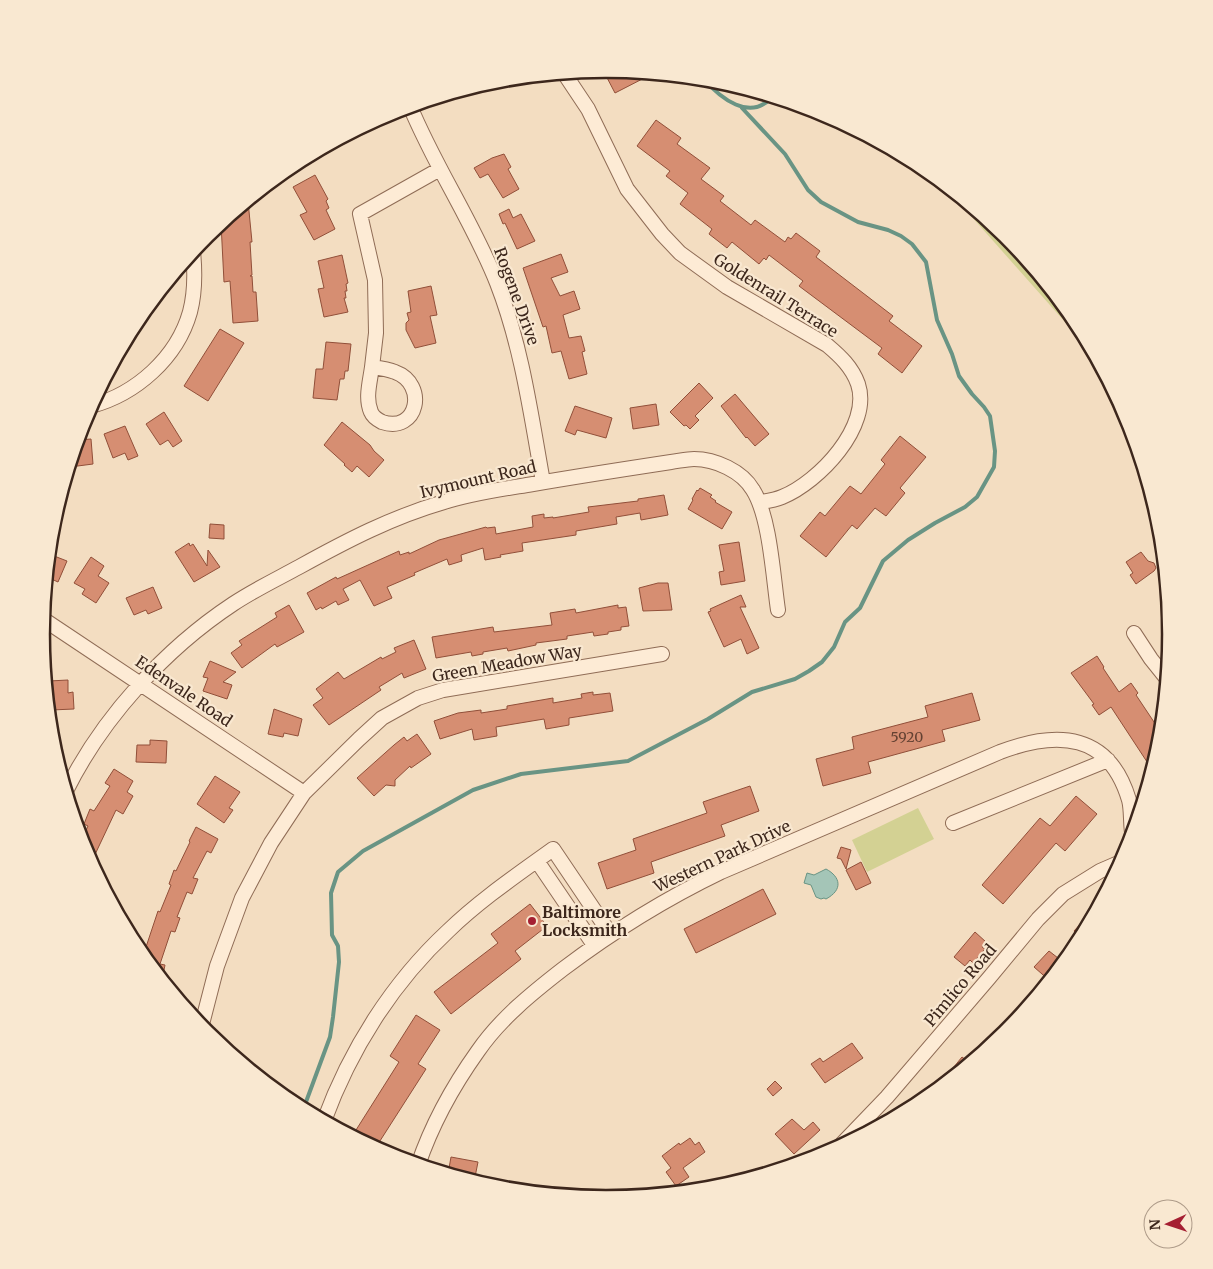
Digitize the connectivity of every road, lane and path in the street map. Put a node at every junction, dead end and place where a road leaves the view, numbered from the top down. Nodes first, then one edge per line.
1 (568, 79) edge
2 (413, 113) edge
3 (440, 169) junction
4 (193, 262) edge
5 (372, 367) dead end
6 (101, 402) edge
7 (543, 482) junction
8 (760, 502) junction
9 (778, 610) dead end
10 (50, 624) edge
11 (1134, 633) dead end
12 (662, 654) dead end
13 (1162, 673) edge
14 (141, 683) junction
15 (1108, 760) junction
16 (71, 784) edge
17 (304, 793) junction
18 (1135, 807) edge
19 (953, 823) dead end
20 (537, 861) junction
21 (1113, 866) edge
22 (611, 935) junction
23 (594, 945) junction
24 (204, 1019) edge
25 (327, 1115) edge
26 (850, 1135) edge
27 (421, 1158) edge

1 - 8 street, Goldenrail Terrace
2 - 3 street, Rogene Drive
3 - 5 street
3 - 7 street, Rogene Drive
4 - 6 street
7 - 8 street, Ivymount Road
7 - 14 street, Ivymount Road
8 - 9 street, Ivymount Road
10 - 14 street, Edenvale Road
11 - 13 street
12 - 17 street, Green Meadow Way
14 - 16 street, Ivymount Road
14 - 17 street, Edenvale Road
15 - 18 street, Western Park Drive
15 - 19 street
15 - 22 street, Western Park Drive
17 - 24 street, Green Meadow Way
20 - 22 street
20 - 23 street
20 - 25 street
21 - 26 street, Pimlico Road
22 - 23 street, Western Park Drive
23 - 27 street, Western Park Drive

